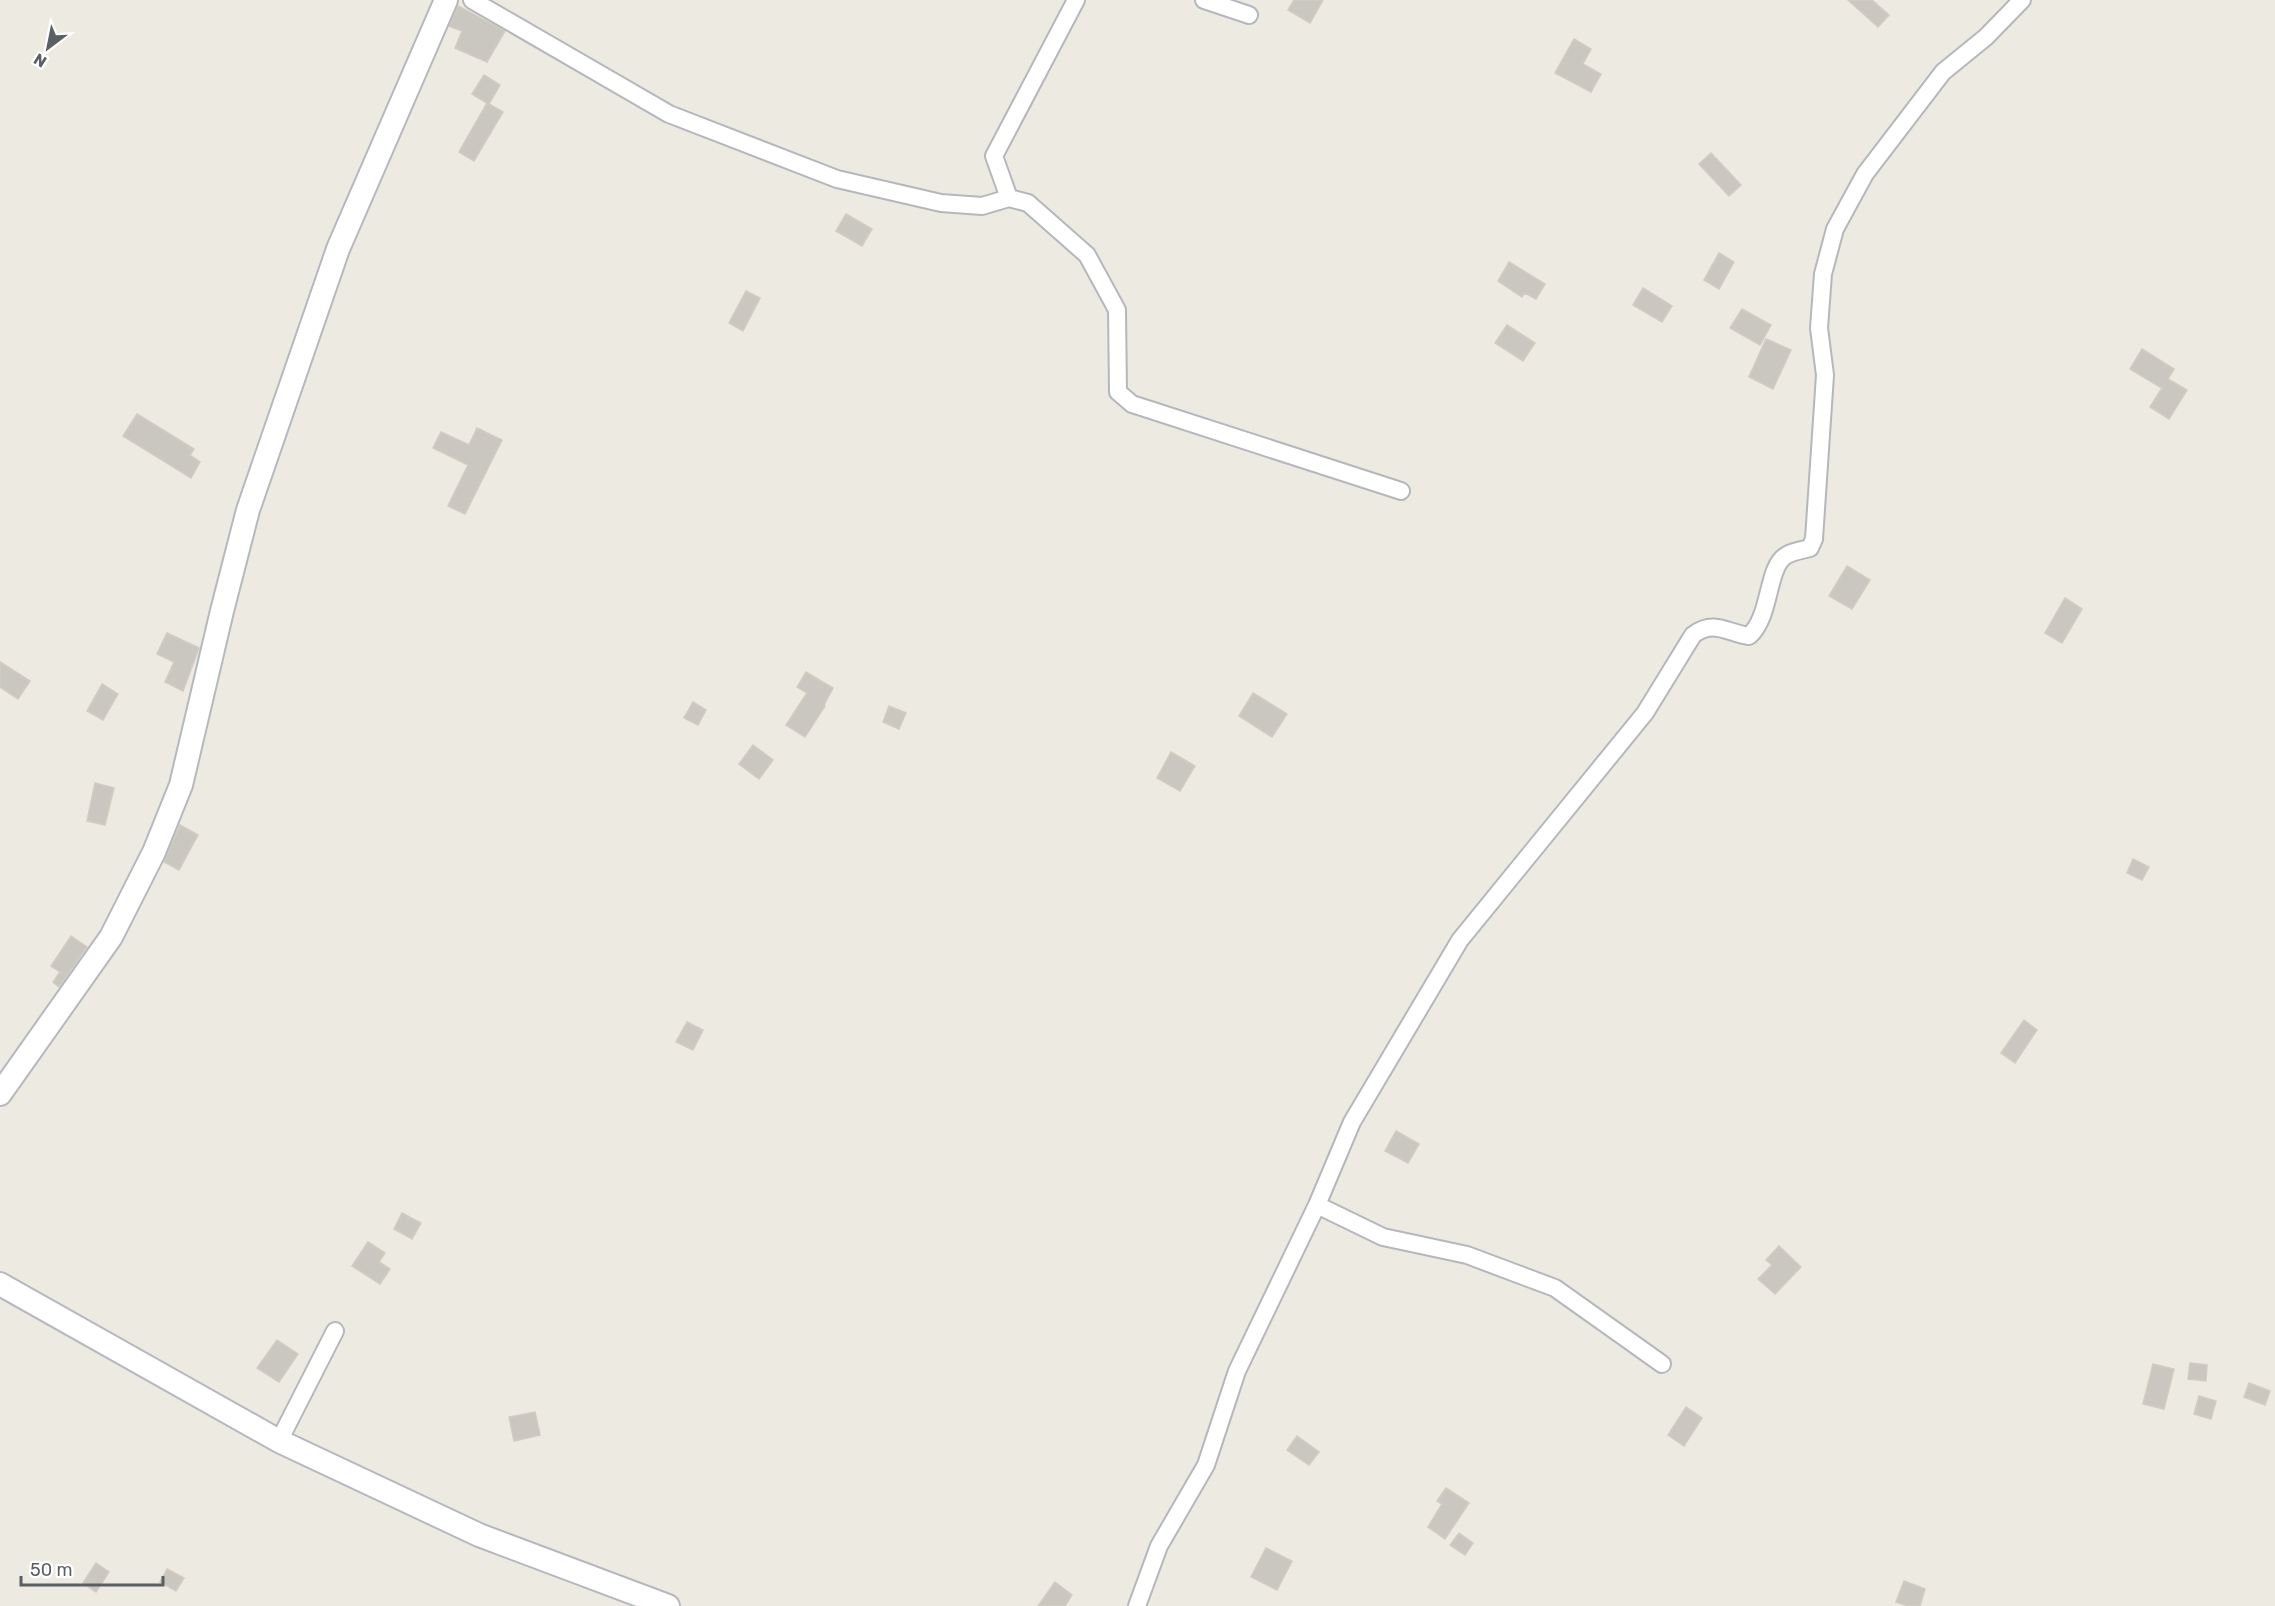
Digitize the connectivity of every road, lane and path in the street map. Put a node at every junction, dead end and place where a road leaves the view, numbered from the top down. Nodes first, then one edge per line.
1 (446, 0) edge
2 (472, 0) edge
3 (1077, 0) edge
4 (1204, 0) edge
5 (2022, 0) edge
6 (1249, 15) dead end
7 (1010, 198) junction
8 (1401, 491) dead end
9 (0, 1095) edge
10 (1317, 1205) junction
11 (0, 1284) edge
12 (335, 1331) dead end
13 (1662, 1364) dead end
14 (279, 1441) junction
15 (668, 1606) edge
16 (1137, 1606) edge

1 - 9 main road
2 - 7 street
3 - 7 street
4 - 6 street
5 - 10 street
7 - 8 street
10 - 13 street
10 - 16 street
11 - 14 main road
12 - 14 street
14 - 15 main road

